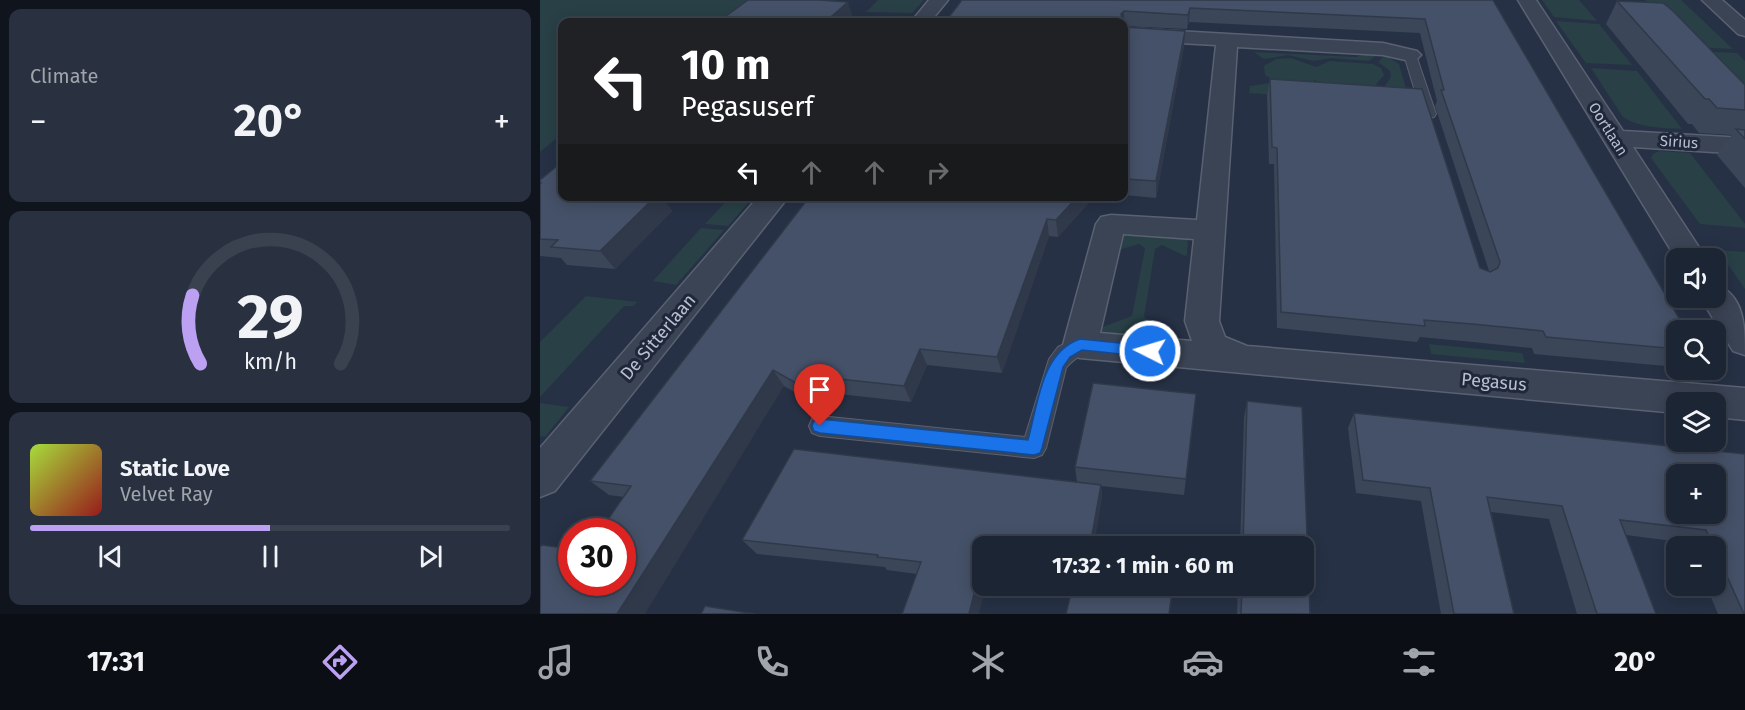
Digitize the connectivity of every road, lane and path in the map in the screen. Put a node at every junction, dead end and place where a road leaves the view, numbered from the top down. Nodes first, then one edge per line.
1 (939, 0) edge
2 (1527, 0) edge
3 (1711, 0) edge
4 (924, 18) edge
5 (1745, 30) edge
6 (1128, 34) edge
7 (1227, 40) junction
8 (1410, 55) joint
9 (1432, 125) edge
10 (1613, 138) junction
11 (1745, 146) edge
12 (771, 201) edge
13 (1210, 230) junction
14 (1684, 248) edge
15 (1723, 308) edge
16 (1745, 342) edge
17 (1080, 345) junction
18 (1244, 360) junction
19 (1745, 404) edge
20 (820, 426) dead end
21 (540, 478) edge

1 - 4 street
2 - 10 street, Oortlaan
3 - 5 street
6 - 7 street
7 - 8 street
7 - 13 street, Pegasus
8 - 9 lane
10 - 11 street, Sirius
10 - 14 street, Oortlaan
12 - 21 street, De Sitterlaan
13 - 17 street
13 - 18 street, Pegasus
15 - 16 street
17 - 18 street, Pegasus
17 - 20 lane
18 - 19 street, Pegasus

